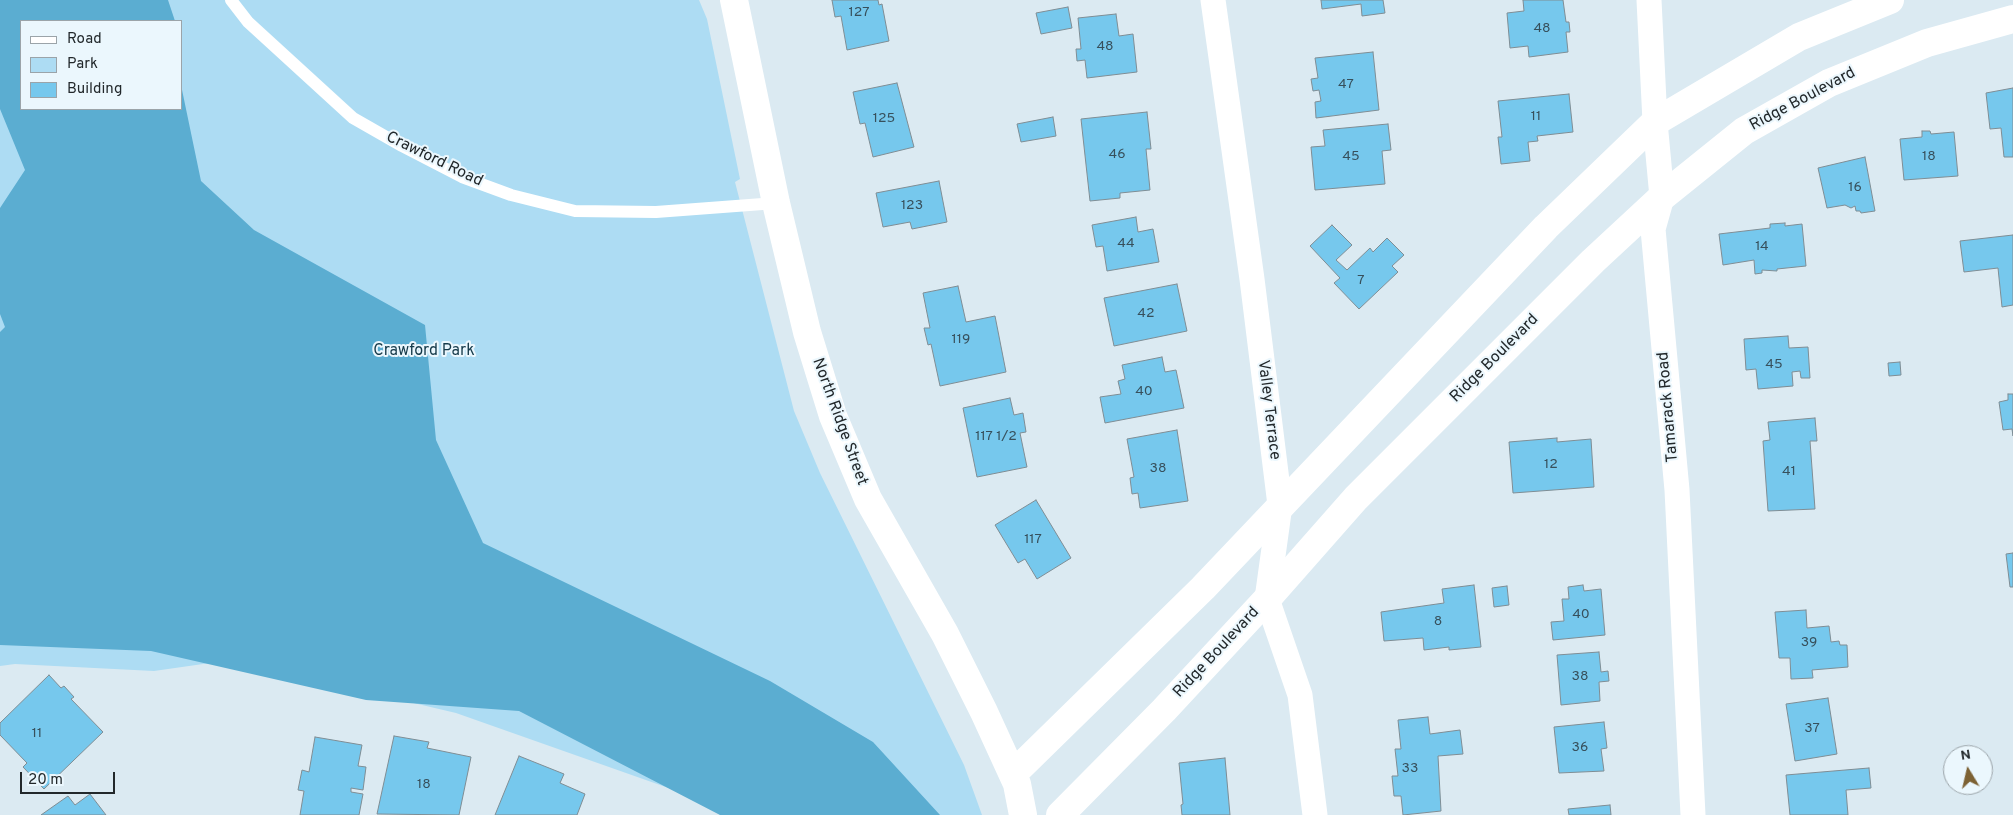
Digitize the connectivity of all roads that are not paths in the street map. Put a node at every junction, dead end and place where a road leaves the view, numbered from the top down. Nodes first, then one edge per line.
1 (231, 0) edge
2 (734, 0) edge
3 (1213, 0) edge
4 (1649, 0) edge
5 (1890, 0) edge
6 (2013, 19) edge
7 (1655, 122) junction
8 (1662, 197) junction
9 (776, 203) junction
10 (1280, 505) junction
11 (1267, 599) junction
12 (1012, 774) junction
13 (1023, 815) edge
14 (1060, 815) edge
15 (1315, 815) edge
16 (1692, 815) edge

1 - 9 lane, Crawford Road
2 - 9 street, North Ridge Street
3 - 10 street, Valley Terrace
4 - 7 street, Tamarack Road
5 - 7 street
6 - 8 street, Ridge Boulevard
7 - 8 street, Tamarack Road
7 - 10 street
8 - 11 street, Ridge Boulevard
8 - 16 street, Tamarack Road
9 - 12 street, North Ridge Street
10 - 11 street, Valley Terrace
10 - 12 street
11 - 14 street, Ridge Boulevard
11 - 15 street, Valley Terrace
12 - 13 street, North Ridge Street

